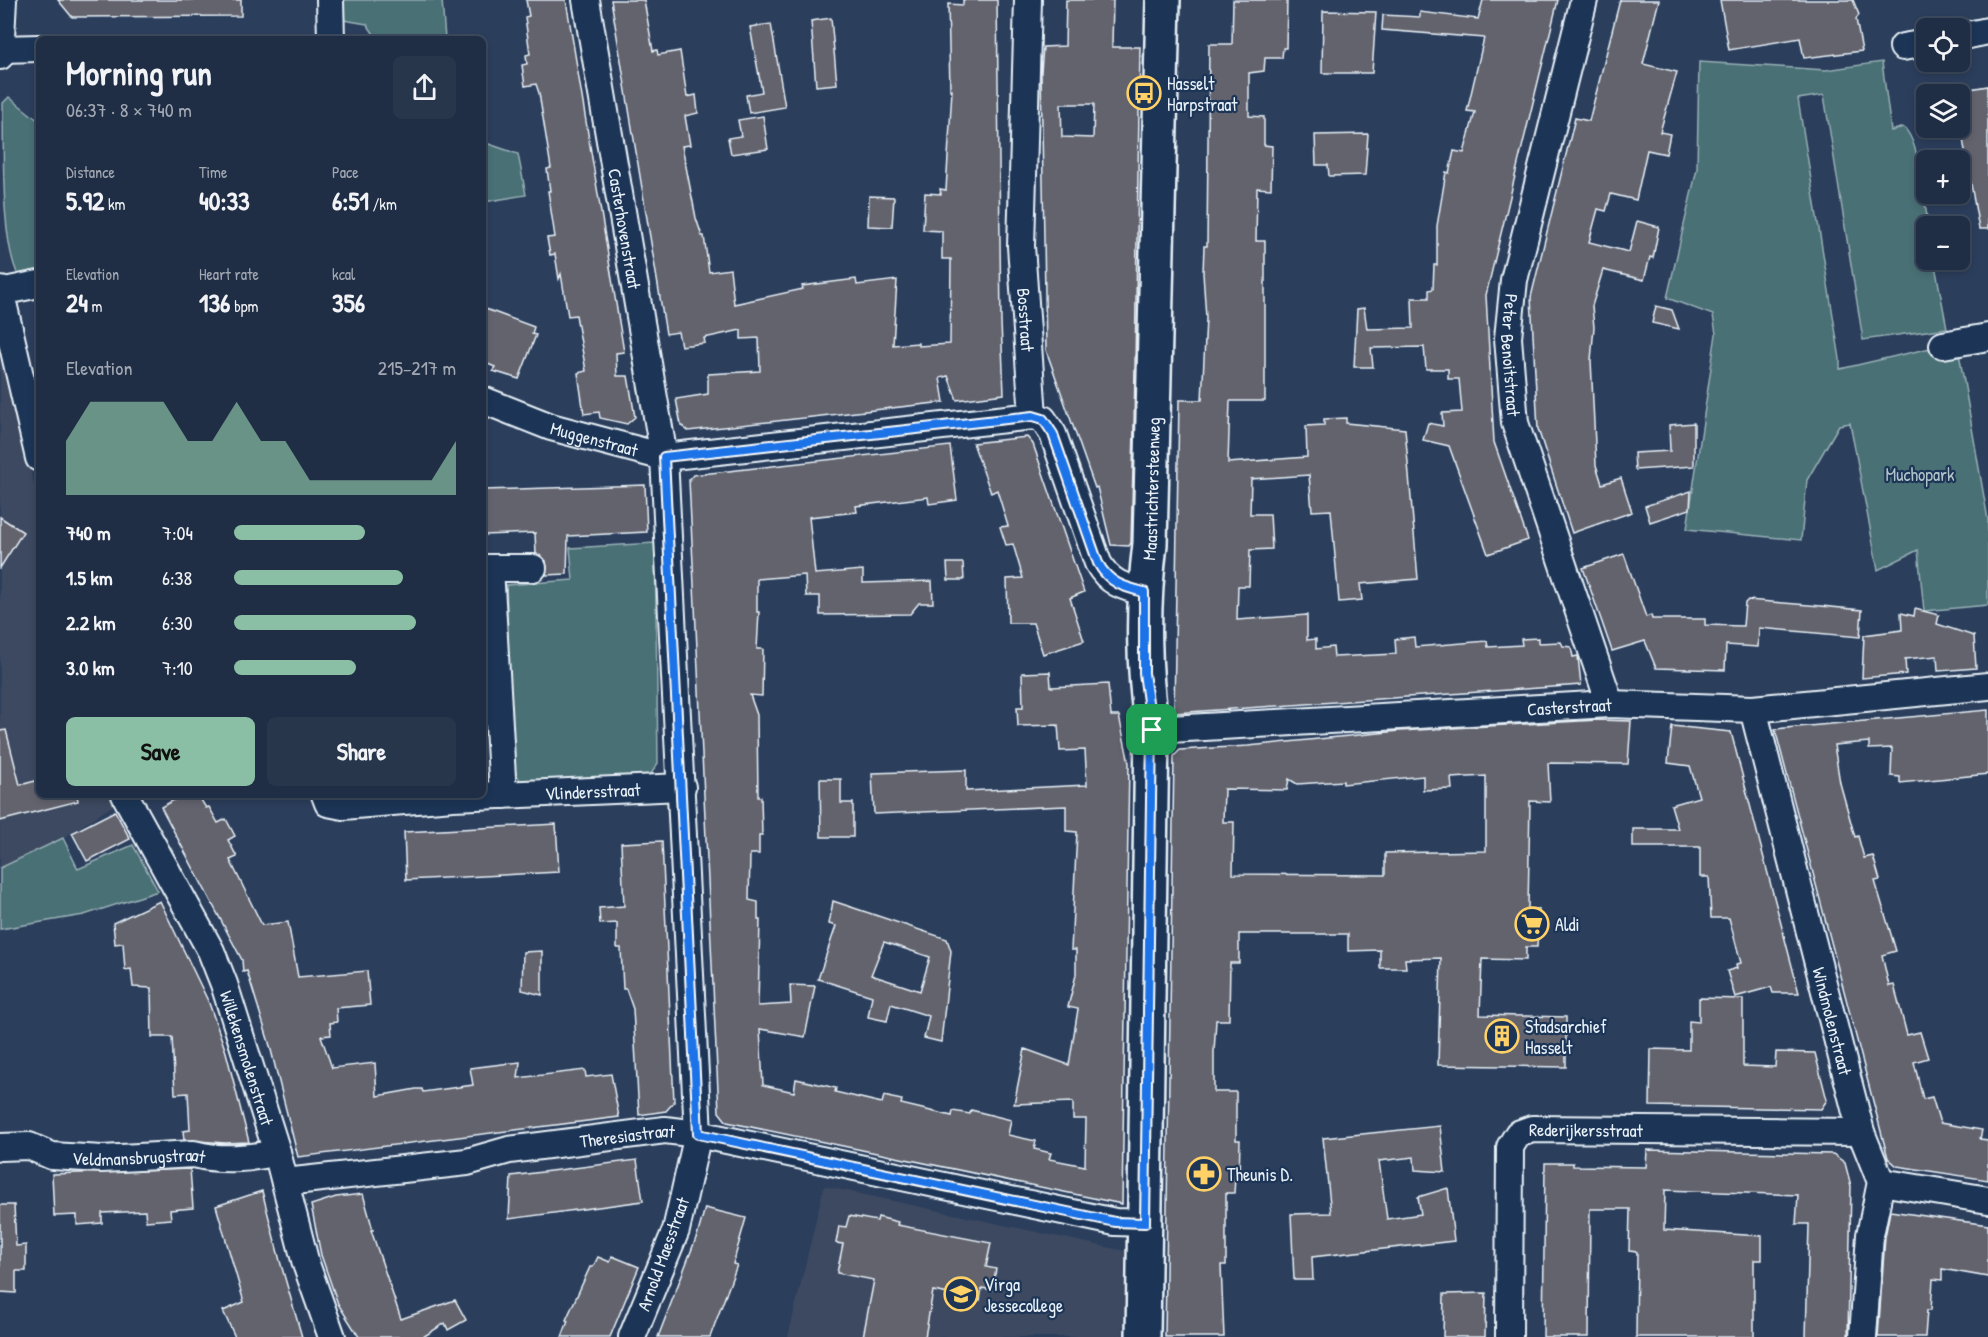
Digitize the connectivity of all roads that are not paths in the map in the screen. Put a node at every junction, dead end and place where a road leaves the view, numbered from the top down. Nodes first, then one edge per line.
1 (3, 0) edge
2 (330, 0) edge
3 (586, 0) edge
4 (1028, 0) edge
5 (1163, 0) edge
6 (1584, 0) edge
7 (1988, 31) edge
8 (1970, 35) edge
9 (331, 36) edge
10 (36, 48) edge
11 (0, 52) edge
12 (36, 285) edge
13 (0, 291) edge
14 (1988, 337) edge
15 (1943, 345) dead end
16 (486, 401) edge
17 (1033, 416) junction
18 (36, 445) edge
19 (664, 457) junction
20 (487, 568) edge
21 (533, 568) dead end
22 (1144, 592) junction
23 (1988, 686) edge
24 (1610, 704) junction
25 (1753, 709) junction
26 (1152, 730) junction
27 (682, 787) junction
28 (486, 795) edge
29 (503, 795) junction
30 (127, 798) edge
31 (326, 798) edge
32 (431, 798) edge
33 (1861, 1132) junction
34 (698, 1134) junction
35 (0, 1147) edge
36 (277, 1152) junction
37 (285, 1182) junction
38 (1881, 1182) junction
39 (1988, 1200) edge
40 (1145, 1223) junction
41 (332, 1337) edge
42 (632, 1337) edge
43 (1143, 1337) edge
44 (1509, 1337) edge
45 (1863, 1337) edge

1 - 11 street
2 - 9 street
3 - 19 street, Casterhovenstraat
4 - 17 street, Bosstraat
5 - 22 main road, Maastrichtersteenweg
6 - 24 street, Peter Benoitstraat
7 - 8 street
10 - 11 street
12 - 13 street
13 - 18 street
14 - 15 street
16 - 19 street, Muggenstraat
17 - 19 street, Muggenstraat
17 - 22 street
19 - 27 street
20 - 21 street
20 - 29 street
22 - 26 main road, Maastrichtersteenweg
23 - 25 street, Casterstraat
24 - 25 street, Casterstraat
24 - 26 street, Casterstraat
25 - 33 street, Windmolenstraat
26 - 40 main road, Maastrichtersteenweg
27 - 29 street, Vlindersstraat
27 - 34 street
28 - 29 street, Vlindersstraat
30 - 36 street, Willekensmolenstraat
31 - 32 street, Vlindersstraat
33 - 38 street, Windmolenstraat
33 - 44 street, Rederijkersstraat
34 - 37 street, Theresiastraat
34 - 40 street, Theresiastraat
34 - 42 street, Arnold Maesstraat
35 - 36 street, Veldmansbrugstraat
36 - 37 street, Willekensmolenstraat
37 - 41 street, Willekensmolenstraat
38 - 39 street
38 - 45 street
40 - 43 main road, Maastrichtersteenweg

